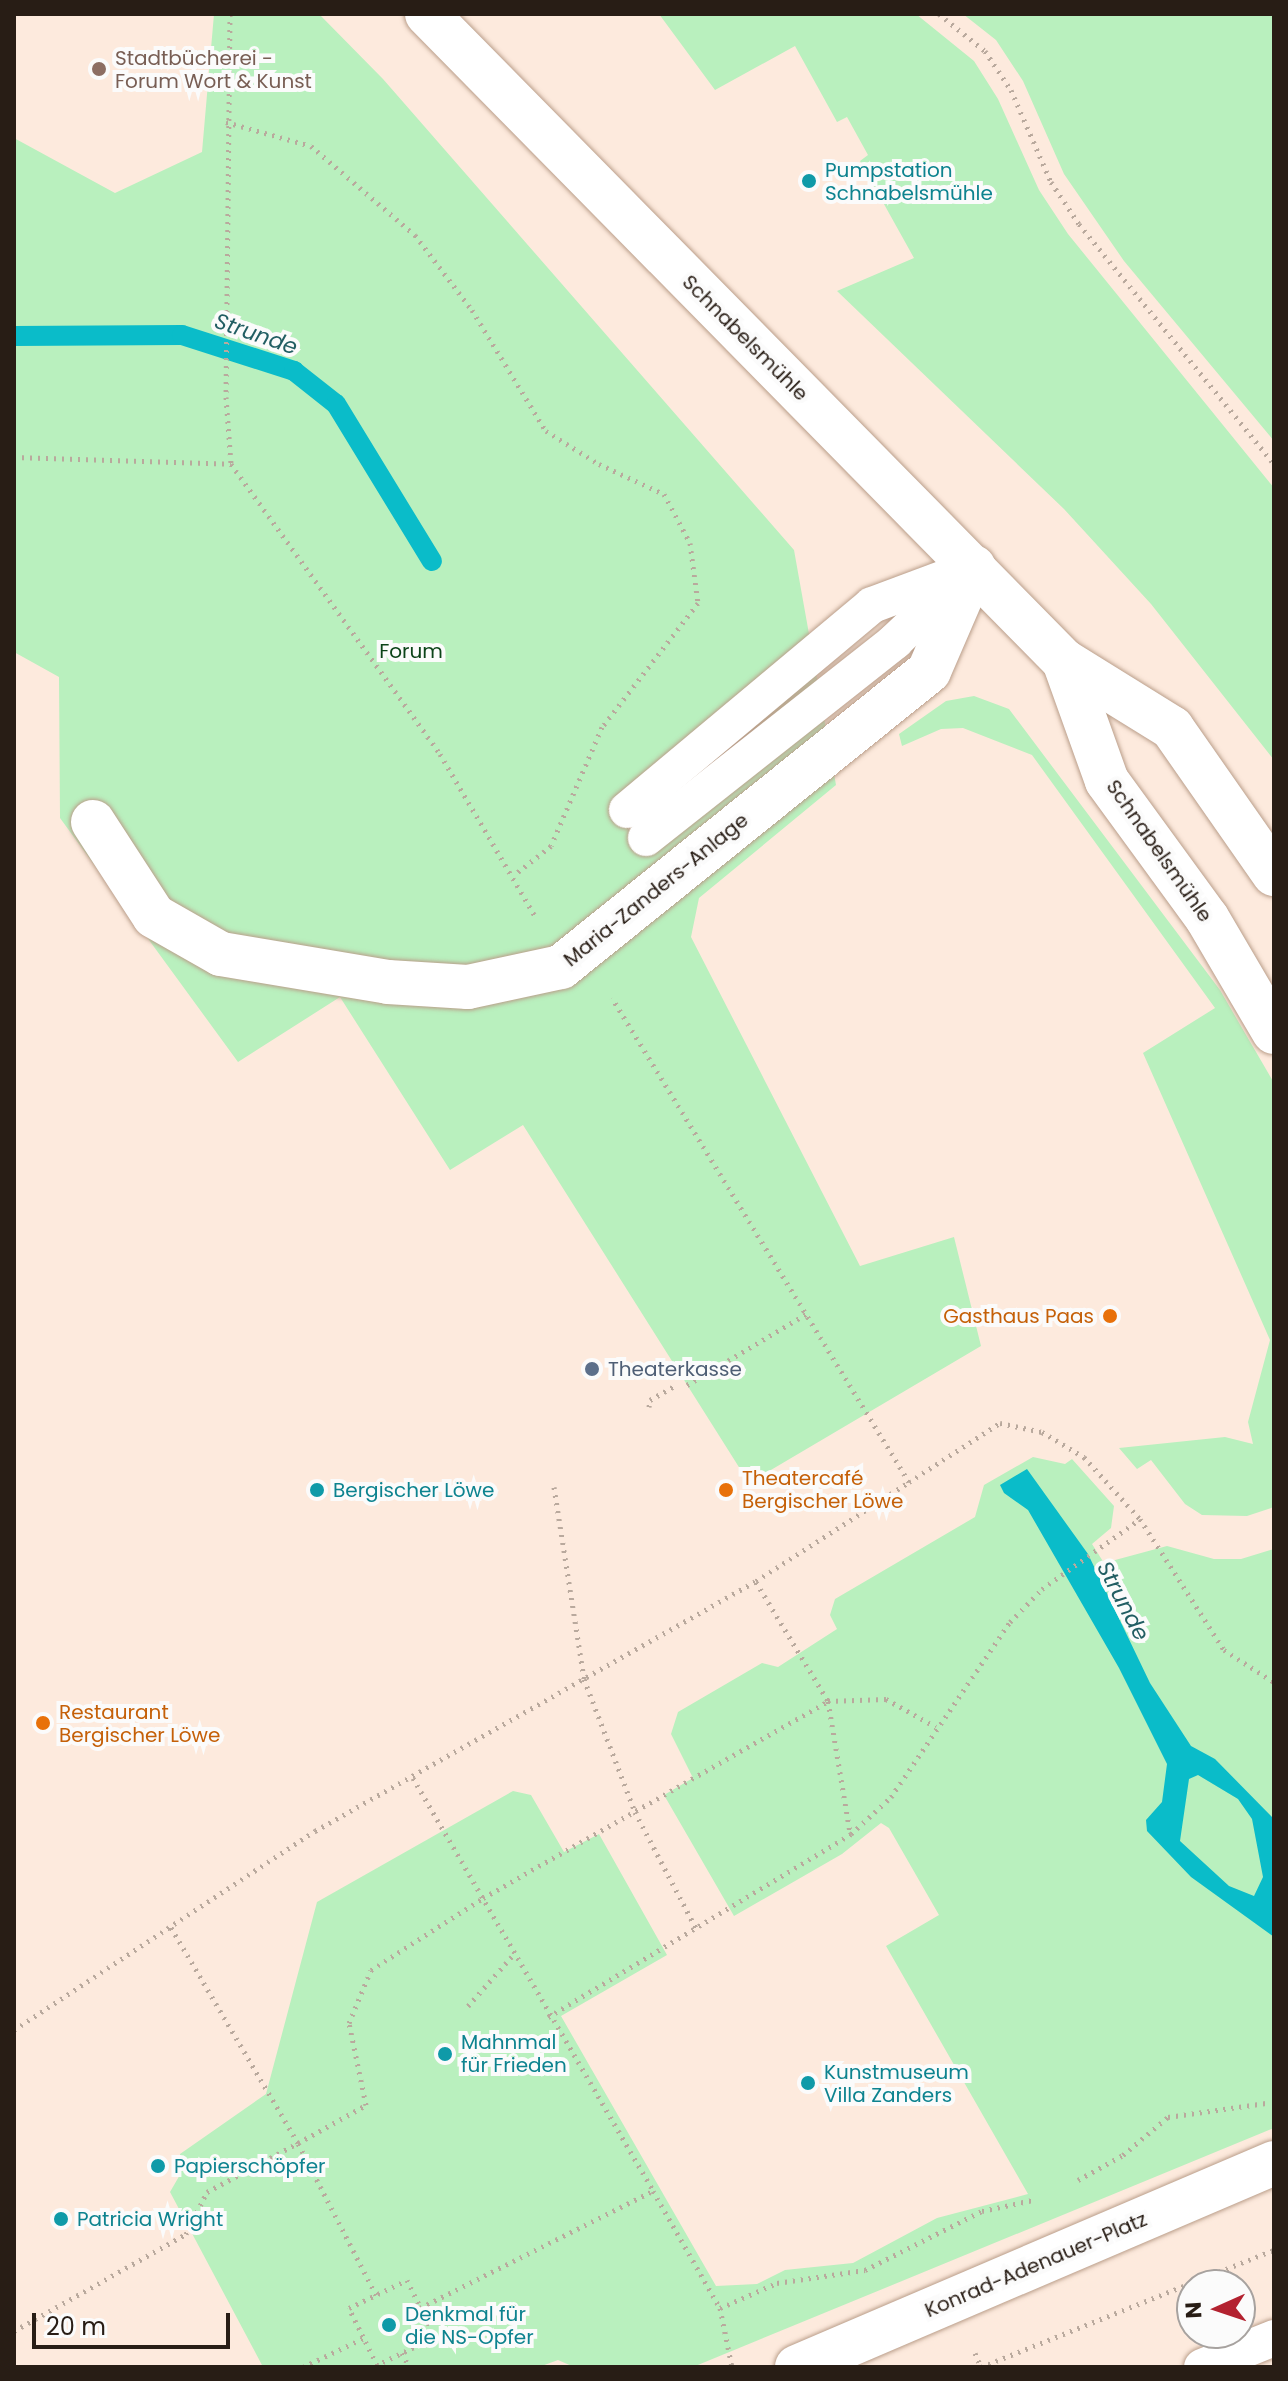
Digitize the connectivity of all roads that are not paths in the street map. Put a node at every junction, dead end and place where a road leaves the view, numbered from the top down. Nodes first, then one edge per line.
1 (427, 14) edge
2 (974, 567) junction
3 (1064, 661) junction
4 (93, 822) dead end
5 (636, 824) dead end
6 (1274, 874) edge
7 (1274, 1032) edge
8 (1274, 2163) edge
9 (1274, 2338) edge
10 (797, 2367) edge
11 (1202, 2367) edge

1 - 2 main road, Schnabelsmühle
2 - 3 main road, Schnabelsmühle
2 - 4 main road, Maria-Zanders-Anlage
2 - 5 lane
3 - 6 main road, Schnabelsmühle
3 - 7 main road, Schnabelsmühle
8 - 10 main road, Konrad-Adenauer-Platz
9 - 11 lane

